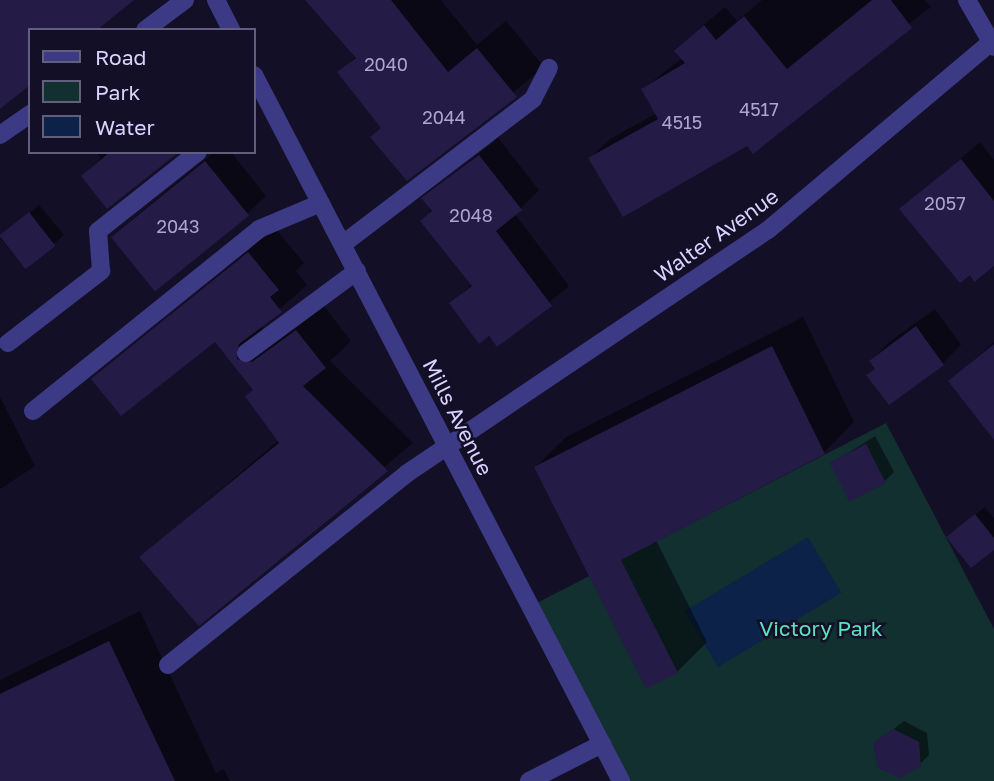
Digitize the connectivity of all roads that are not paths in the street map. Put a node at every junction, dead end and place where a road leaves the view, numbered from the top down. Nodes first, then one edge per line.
1 (185, 0) edge
2 (967, 0) edge
3 (221, 2) edge
4 (148, 28) edge
5 (230, 28) edge
6 (993, 43) edge
7 (549, 68) dead end
8 (256, 84) edge
9 (260, 103) edge
10 (28, 115) edge
11 (0, 135) edge
12 (195, 154) edge
13 (321, 203) junction
14 (343, 244) junction
15 (357, 271) junction
16 (8, 343) dead end
17 (246, 353) dead end
18 (33, 411) dead end
19 (447, 446) junction
20 (168, 665) dead end
21 (602, 744) junction
22 (529, 781) edge
23 (621, 781) edge

1 - 4 street
2 - 6 street
3 - 5 street
6 - 19 street, Walter Avenue
7 - 14 street
8 - 9 street, Mills Avenue
9 - 13 street, Mills Avenue
10 - 11 street
12 - 16 street
13 - 14 street, Mills Avenue
13 - 18 street
14 - 15 street, Mills Avenue
15 - 17 street
15 - 19 street, Mills Avenue
19 - 20 street, Walter Avenue
19 - 21 street, Mills Avenue
21 - 22 street
21 - 23 street, Mills Avenue

